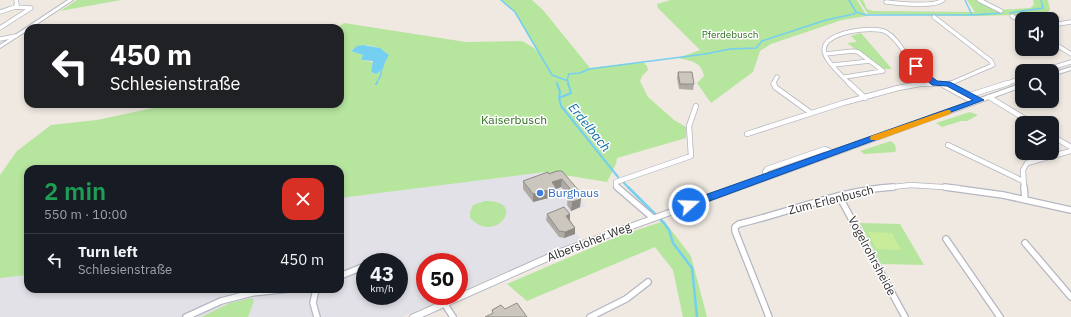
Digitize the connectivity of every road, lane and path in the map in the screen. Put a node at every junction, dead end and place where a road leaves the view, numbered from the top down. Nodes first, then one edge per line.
1 (16, 0) edge
2 (71, 0) edge
3 (942, 0) edge
4 (979, 0) edge
5 (886, 2) dead end
6 (15, 7) junction
7 (1001, 11) dead end
8 (0, 12) edge
9 (1012, 16) dead end
10 (934, 17) dead end
11 (1015, 18) edge
12 (1071, 22) edge
13 (34, 24) edge
14 (1059, 24) edge
15 (0, 28) edge
16 (24, 31) edge
17 (16, 36) junction
18 (0, 38) edge
19 (1059, 46) edge
20 (0, 47) edge
21 (825, 54) junction
22 (1071, 54) edge
23 (870, 61) junction
24 (1071, 62) edge
25 (833, 65) junction
26 (1059, 66) edge
27 (1071, 68) edge
28 (1059, 72) edge
29 (777, 77) dead end
30 (845, 77) junction
31 (1015, 80) edge
32 (935, 83) junction
33 (946, 84) junction
34 (1015, 88) edge
35 (970, 95) junction
36 (989, 97) junction
37 (865, 98) junction
38 (977, 101) junction
39 (696, 106) dead end
40 (811, 113) junction
41 (1020, 116) edge
42 (747, 134) dead end
43 (1059, 140) edge
44 (948, 145) dead end
45 (1071, 147) edge
46 (1071, 151) edge
47 (1023, 181) junction
48 (839, 196) junction
49 (1025, 199) junction
50 (1071, 210) edge
51 (656, 217) junction
52 (946, 239) dead end
53 (1025, 243) dead end
54 (356, 270) edge
55 (344, 274) edge
56 (648, 282) dead end
57 (252, 293) edge
58 (315, 293) edge
59 (468, 293) edge
60 (1071, 296) edge
61 (440, 305) edge
62 (445, 305) edge
63 (186, 317) edge
64 (317, 317) edge
65 (414, 317) edge
66 (453, 317) edge
67 (590, 317) edge
68 (769, 317) edge
69 (905, 317) edge
70 (1000, 317) edge

1 - 6 street
2 - 13 main road
3 - 5 street
4 - 7 street
6 - 8 street
6 - 15 street
9 - 11 street
10 - 33 street
12 - 14 street
16 - 17 main road
17 - 18 street
17 - 20 main road
19 - 22 street
21 - 23 street
21 - 25 street
21 - 32 street
23 - 25 street
23 - 30 street
24 - 26 street
25 - 30 street
27 - 28 main road
29 - 40 street
30 - 37 street
31 - 35 street
32 - 33 street
32 - 37 street
33 - 35 street
33 - 38 street
34 - 36 main road, Albersloher Weg
35 - 38 street
36 - 38 main road, Albersloher Weg
36 - 41 street
37 - 40 street
38 - 51 main road, Albersloher Weg
39 - 51 street
40 - 42 street
43 - 45 street
44 - 47 street
46 - 47 street
47 - 49 street
48 - 49 street, Zum Erlenbusch
48 - 68 street, Zum Erlenbusch
48 - 69 street, Vogelrohrsheide
49 - 50 street, Zum Erlenbusch
51 - 59 main road, Albersloher Weg
52 - 70 street
53 - 60 street
54 - 55 street
56 - 67 street
57 - 63 street
58 - 64 street
61 - 65 main road, Albersloher Weg
62 - 66 street

